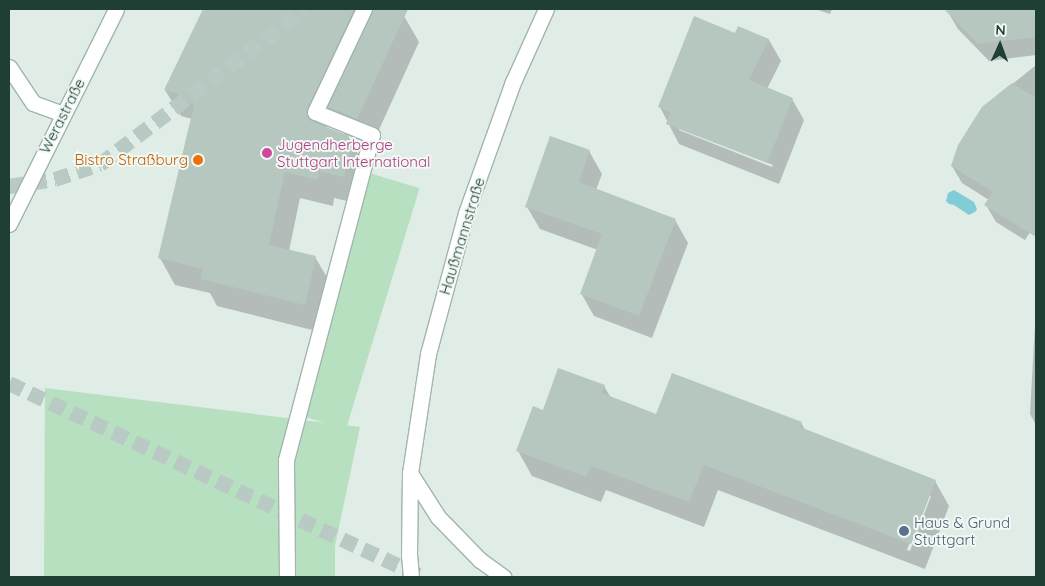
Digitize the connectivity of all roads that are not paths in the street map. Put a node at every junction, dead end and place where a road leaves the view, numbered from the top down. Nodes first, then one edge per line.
1 (116, 9) edge
2 (364, 9) edge
3 (546, 9) edge
4 (9, 67) edge
5 (63, 114) junction
6 (9, 224) edge
7 (410, 472) junction
8 (287, 577) edge
9 (411, 577) edge
10 (503, 577) edge

1 - 5 street, Werastraße
2 - 8 street
3 - 7 street, Haußmannstraße
4 - 5 street
5 - 6 street, Werastraße
7 - 9 street, Haußmannstraße
7 - 10 street

